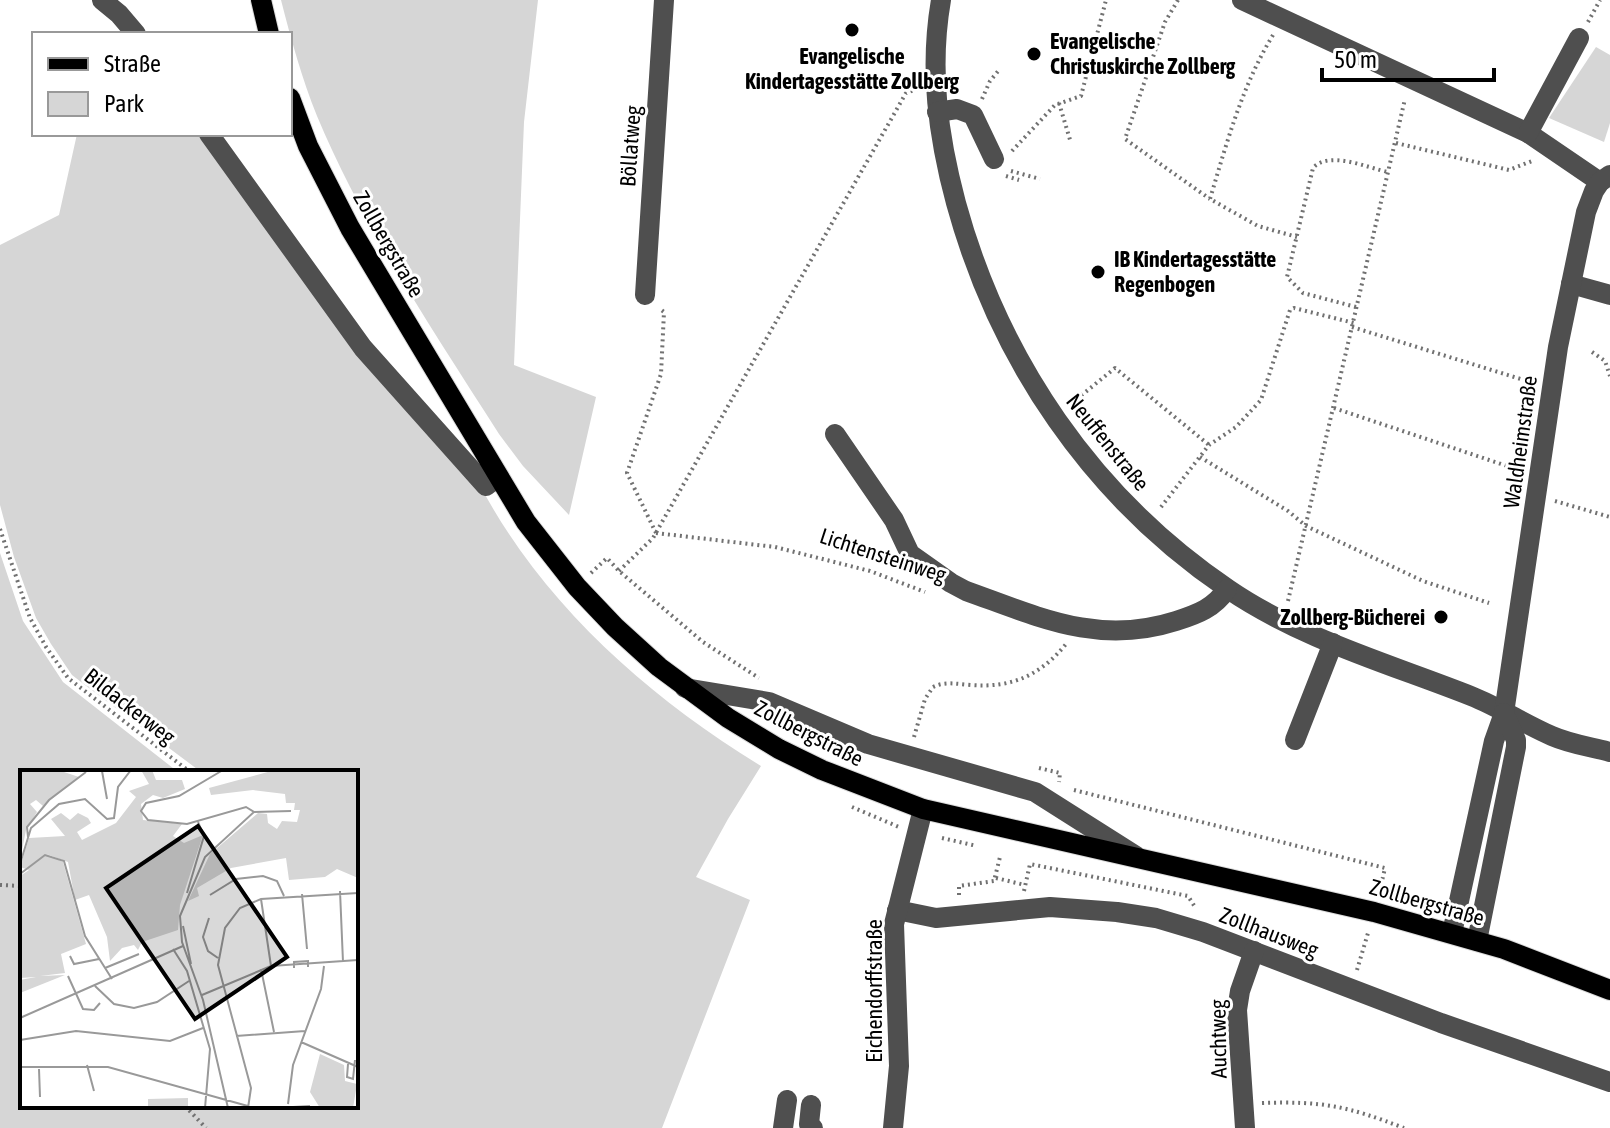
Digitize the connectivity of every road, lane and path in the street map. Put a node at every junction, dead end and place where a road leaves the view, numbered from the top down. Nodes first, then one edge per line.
1 (102, 0) edge
2 (261, 0) edge
3 (664, 0) edge
4 (941, 0) edge
5 (1106, 0) edge
6 (1178, 0) edge
7 (1242, 0) edge
8 (1282, 19) junction
9 (134, 32) edge
10 (269, 32) edge
11 (1579, 38) dead end
12 (999, 70) dead end
13 (1410, 77) junction
14 (935, 87) junction
15 (292, 103) edge
16 (1059, 103) junction
17 (937, 112) junction
18 (976, 119) junction
19 (1528, 133) junction
20 (210, 136) edge
21 (1071, 143) dead end
22 (1396, 143) junction
23 (1001, 156) junction
24 (1539, 158) dead end
25 (1388, 172) junction
26 (1605, 178) edge
27 (1040, 179) dead end
28 (1210, 199) junction
29 (1297, 237) junction
30 (1571, 284) junction
31 (645, 295) joint
32 (1610, 295) edge
33 (1357, 307) junction
34 (1353, 325) junction
35 (1592, 352) dead end
36 (1609, 364) edge
37 (1610, 376) edge
38 (1524, 380) dead end
39 (1334, 408) junction
40 (1054, 417) junction
41 (835, 434) dead end
42 (1209, 445) junction
43 (1200, 457) junction
44 (1510, 467) dead end
45 (498, 477) junction
46 (1537, 497) junction
47 (1610, 517) edge
48 (1147, 525) junction
49 (1306, 526) junction
50 (0, 529) edge
51 (656, 533) junction
52 (619, 571) junction
53 (577, 587) junction
54 (1227, 589) junction
55 (929, 594) dead end
56 (1489, 603) dead end
57 (1284, 620) junction
58 (1053, 639) dead end
59 (1067, 643) dead end
60 (1333, 643) junction
61 (1056, 656) dead end
62 (762, 679) dead end
63 (685, 688) junction
64 (1504, 713) junction
65 (1295, 740) dead end
66 (911, 747) dead end
67 (1610, 752) edge
68 (1035, 768) dead end
69 (187, 770) edge
70 (1060, 773) dead end
71 (1073, 790) dead end
72 (923, 809) junction
73 (1000, 857) dead end
74 (1143, 861) junction
75 (995, 877) junction
76 (0, 885) edge
77 (20, 886) edge
78 (1377, 902) junction
79 (897, 910) junction
80 (960, 916) junction
81 (1203, 932) junction
82 (1452, 933) junction
83 (1477, 941) junction
84 (1254, 951) junction
85 (1351, 988) junction
86 (1610, 990) edge
87 (1610, 1082) edge
88 (787, 1100) dead end
89 (1243, 1104) junction
90 (811, 1105) dead end
91 (187, 1108) edge
92 (206, 1128) edge
93 (783, 1128) edge
94 (813, 1128) edge
95 (893, 1128) edge
96 (1245, 1128) edge
97 (1404, 1128) edge

1 - 9 street
2 - 10 main road
3 - 31 street, Böllatweg
4 - 14 street, Neuffenstraße
5 - 16 path
6 - 28 path
7 - 8 street
8 - 13 street
8 - 28 path
11 - 19 street
12 - 18 path
13 - 19 street
13 - 22 path
14 - 17 street, Neuffenstraße
14 - 51 path
15 - 45 main road, Zollbergstraße
16 - 21 path
16 - 23 path
17 - 18 street
17 - 40 street, Neuffenstraße
18 - 23 street
19 - 26 street
20 - 45 street
22 - 24 path
22 - 25 path
23 - 27 path
25 - 29 path
25 - 33 path
26 - 30 street, Waldheimstraße
28 - 29 path
29 - 33 path
30 - 32 street
30 - 46 street, Waldheimstraße
31 - 51 path
33 - 34 path
34 - 38 path
34 - 39 path
34 - 42 path
35 - 36 path
36 - 37 path
39 - 44 path
39 - 49 path
40 - 42 path
40 - 48 street, Neuffenstraße
41 - 54 street, Lichtensteinweg
42 - 43 path
43 - 48 path
43 - 49 path
45 - 53 main road, Zollbergstraße
46 - 47 path
46 - 64 street, Waldheimstraße
48 - 54 street, Neuffenstraße
49 - 56 path
49 - 57 path
50 - 69 path, Bildackerweg
51 - 52 path
51 - 55 path, Lichtensteinweg
52 - 53 path
52 - 62 path
53 - 63 main road, Zollbergstraße
54 - 57 street, Neuffenstraße
57 - 60 street, Neuffenstraße
58 - 59 path
60 - 64 street, Neuffenstraße
60 - 65 street
61 - 66 path
63 - 72 main road, Zollbergstraße
63 - 74 street
64 - 67 street, Neuffenstraße
64 - 82 street, Waldheimstraße
64 - 83 street, Waldheimstraße
68 - 70 path
71 - 78 path
72 - 74 main road, Zollbergstraße
72 - 79 street, Eichendorffstraße
73 - 75 path
74 - 78 main road, Zollbergstraße
75 - 80 path
75 - 81 path
76 - 77 path
78 - 82 main road, Zollbergstraße
78 - 85 path
79 - 80 street, Zollhausweg
79 - 95 street, Eichendorffstraße
80 - 81 street, Zollhausweg
81 - 84 street, Zollhausweg
82 - 83 main road, Zollbergstraße
83 - 86 main road, Zollbergstraße
84 - 85 street, Zollhausweg
84 - 89 street, Auchtweg
85 - 87 street, Zollhausweg
88 - 93 street
89 - 96 street, Auchtweg
89 - 97 path
90 - 94 street
91 - 92 path

